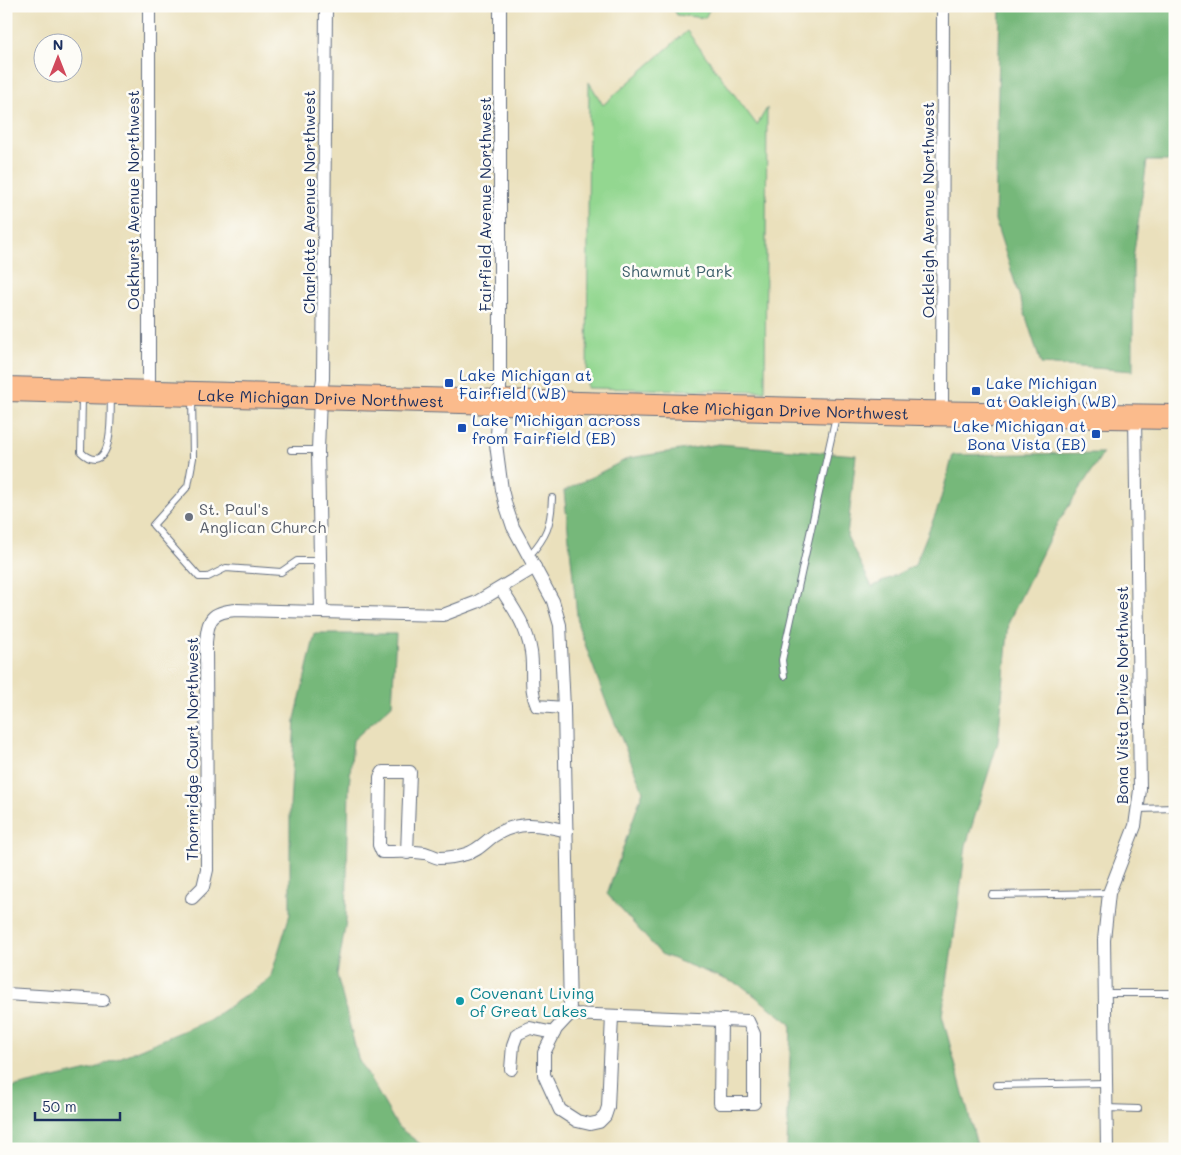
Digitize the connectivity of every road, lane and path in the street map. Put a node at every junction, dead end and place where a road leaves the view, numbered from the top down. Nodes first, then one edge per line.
1 (149, 6) edge
2 (326, 6) edge
3 (500, 6) edge
4 (944, 6) edge
5 (6, 389) edge
6 (82, 391) junction
7 (111, 392) junction
8 (149, 393) junction
9 (192, 394) junction
10 (320, 397) junction
11 (500, 402) junction
12 (837, 410) junction
13 (942, 413) junction
14 (1134, 416) junction
15 (1175, 417) edge
16 (291, 450) dead end
17 (318, 450) junction
18 (552, 498) dead end
19 (320, 562) junction
20 (532, 562) junction
21 (501, 588) junction
22 (321, 612) junction
23 (784, 676) dead end
24 (564, 708) junction
25 (1175, 808) edge
26 (1138, 809) junction
27 (567, 831) junction
28 (408, 853) junction
29 (1109, 893) junction
30 (992, 895) dead end
31 (192, 898) dead end
32 (1105, 993) junction
33 (1175, 993) edge
34 (6, 994) edge
35 (103, 1000) dead end
36 (570, 1014) junction
37 (612, 1016) junction
38 (720, 1020) junction
39 (554, 1033) junction
40 (512, 1069) dead end
41 (1106, 1083) junction
42 (997, 1085) dead end
43 (1106, 1108) junction
44 (1138, 1109) dead end
45 (1107, 1149) edge

1 - 8 street, Oakhurst Avenue Northwest
2 - 10 street, Charlotte Avenue Northwest
3 - 11 street, Fairfield Avenue Northwest
4 - 13 street, Oakleigh Avenue Northwest
5 - 6 highway, Lake Michigan Drive Northwest
6 - 7 highway, Lake Michigan Drive Northwest
6 - 7 lane
7 - 8 highway, Lake Michigan Drive Northwest
8 - 9 highway, Lake Michigan Drive Northwest
9 - 10 highway, Lake Michigan Drive Northwest
9 - 19 lane
10 - 11 highway, Lake Michigan Drive Northwest
10 - 17 street, Charlotte Avenue Northwest
11 - 12 highway, Lake Michigan Drive Northwest
11 - 20 street, Fairfield Avenue Northwest
12 - 13 highway, Lake Michigan Drive Northwest
12 - 23 lane
13 - 14 highway, Lake Michigan Drive Northwest
14 - 15 highway, Lake Michigan Drive Northwest
14 - 26 street, Bona Vista Drive Northwest
16 - 17 lane
17 - 19 street, Charlotte Avenue Northwest
18 - 20 lane
19 - 22 street, Charlotte Avenue Northwest
20 - 21 street
20 - 24 street, Fairfield Avenue Northwest
21 - 22 street
21 - 24 street
22 - 31 street, Thornridge Court Northwest
24 - 27 street, Fairfield Avenue Northwest
25 - 26 lane
26 - 29 street, Bona Vista Drive Northwest
27 - 28 street
27 - 36 street, Fairfield Avenue Northwest
28 - 28 street
29 - 30 lane
29 - 32 street, Bona Vista Drive Northwest
32 - 33 lane
32 - 41 street, Bona Vista Drive Northwest
34 - 35 street
36 - 37 street
36 - 39 street
37 - 38 street
37 - 39 street
38 - 38 street
39 - 40 street
41 - 42 lane
41 - 43 street, Bona Vista Drive Northwest
43 - 44 lane
43 - 45 street, Bona Vista Drive Northwest

